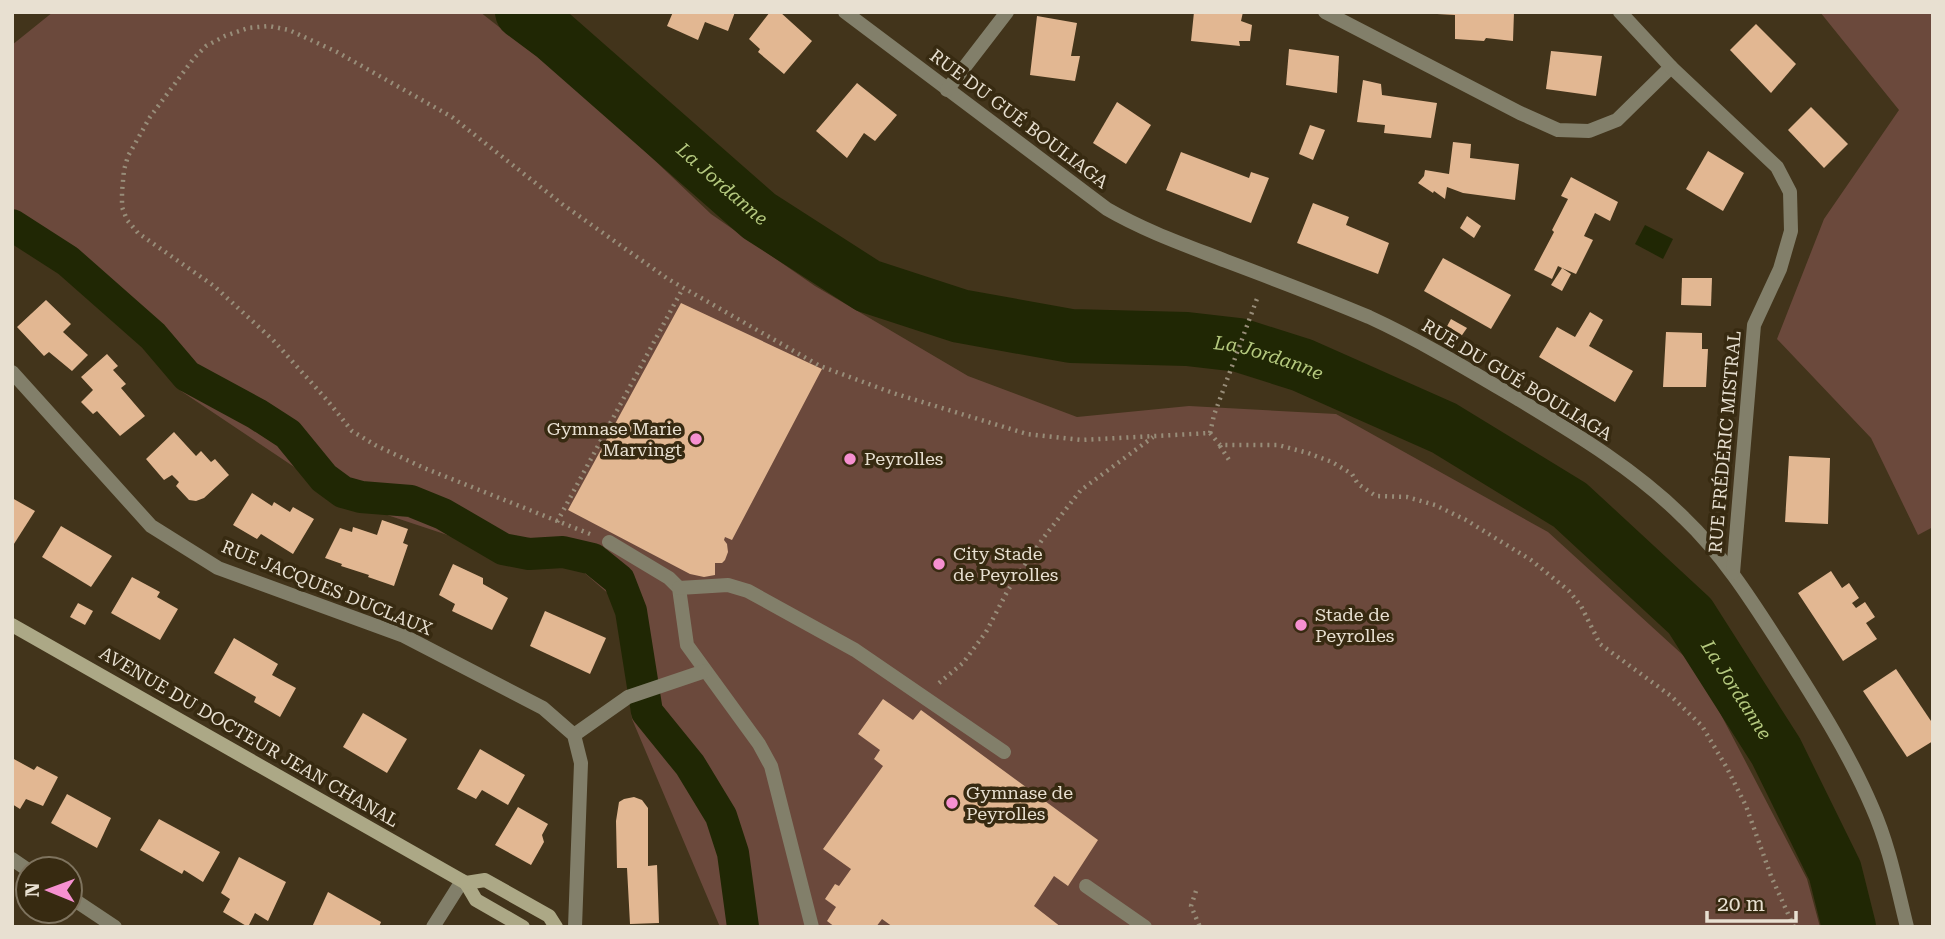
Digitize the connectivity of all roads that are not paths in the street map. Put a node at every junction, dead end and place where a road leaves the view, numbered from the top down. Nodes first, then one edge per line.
1 (845, 12) edge
2 (1007, 12) edge
3 (1325, 12) edge
4 (1619, 12) edge
5 (1671, 67) junction
6 (947, 90) junction
7 (12, 372) edge
8 (609, 542) road end
9 (1733, 573) junction
10 (679, 589) junction
11 (12, 625) edge
12 (705, 671) junction
13 (575, 735) junction
14 (1004, 752) dead end
15 (464, 882) junction
16 (1086, 886) dead end
17 (84, 906) edge
18 (115, 927) edge
19 (433, 927) edge
20 (523, 927) edge
21 (555, 927) edge
22 (575, 927) edge
23 (812, 927) edge
24 (1145, 927) edge
25 (1907, 927) edge

1 - 6 street, RUE DU GUÉ BOULIAGA
2 - 6 street
3 - 5 street
4 - 5 street, RUE FRÉDÉRIC MISTRAL
5 - 9 street, RUE FRÉDÉRIC MISTRAL
6 - 9 street, RUE DU GUÉ BOULIAGA
7 - 13 street, RUE JACQUES DUCLAUX
8 - 10 street
9 - 25 street, RUE DU GUÉ BOULIAGA
10 - 12 street
10 - 14 street
11 - 15 main road, AVENUE DU DOCTEUR JEAN CHANAL
12 - 13 street
12 - 23 street
13 - 22 street
15 - 19 street
15 - 20 main road, AVENUE DU DOCTEUR JEAN CHANAL
15 - 21 main road, AVENUE DU DOCTEUR JEAN CHANAL
16 - 24 street
17 - 18 street

